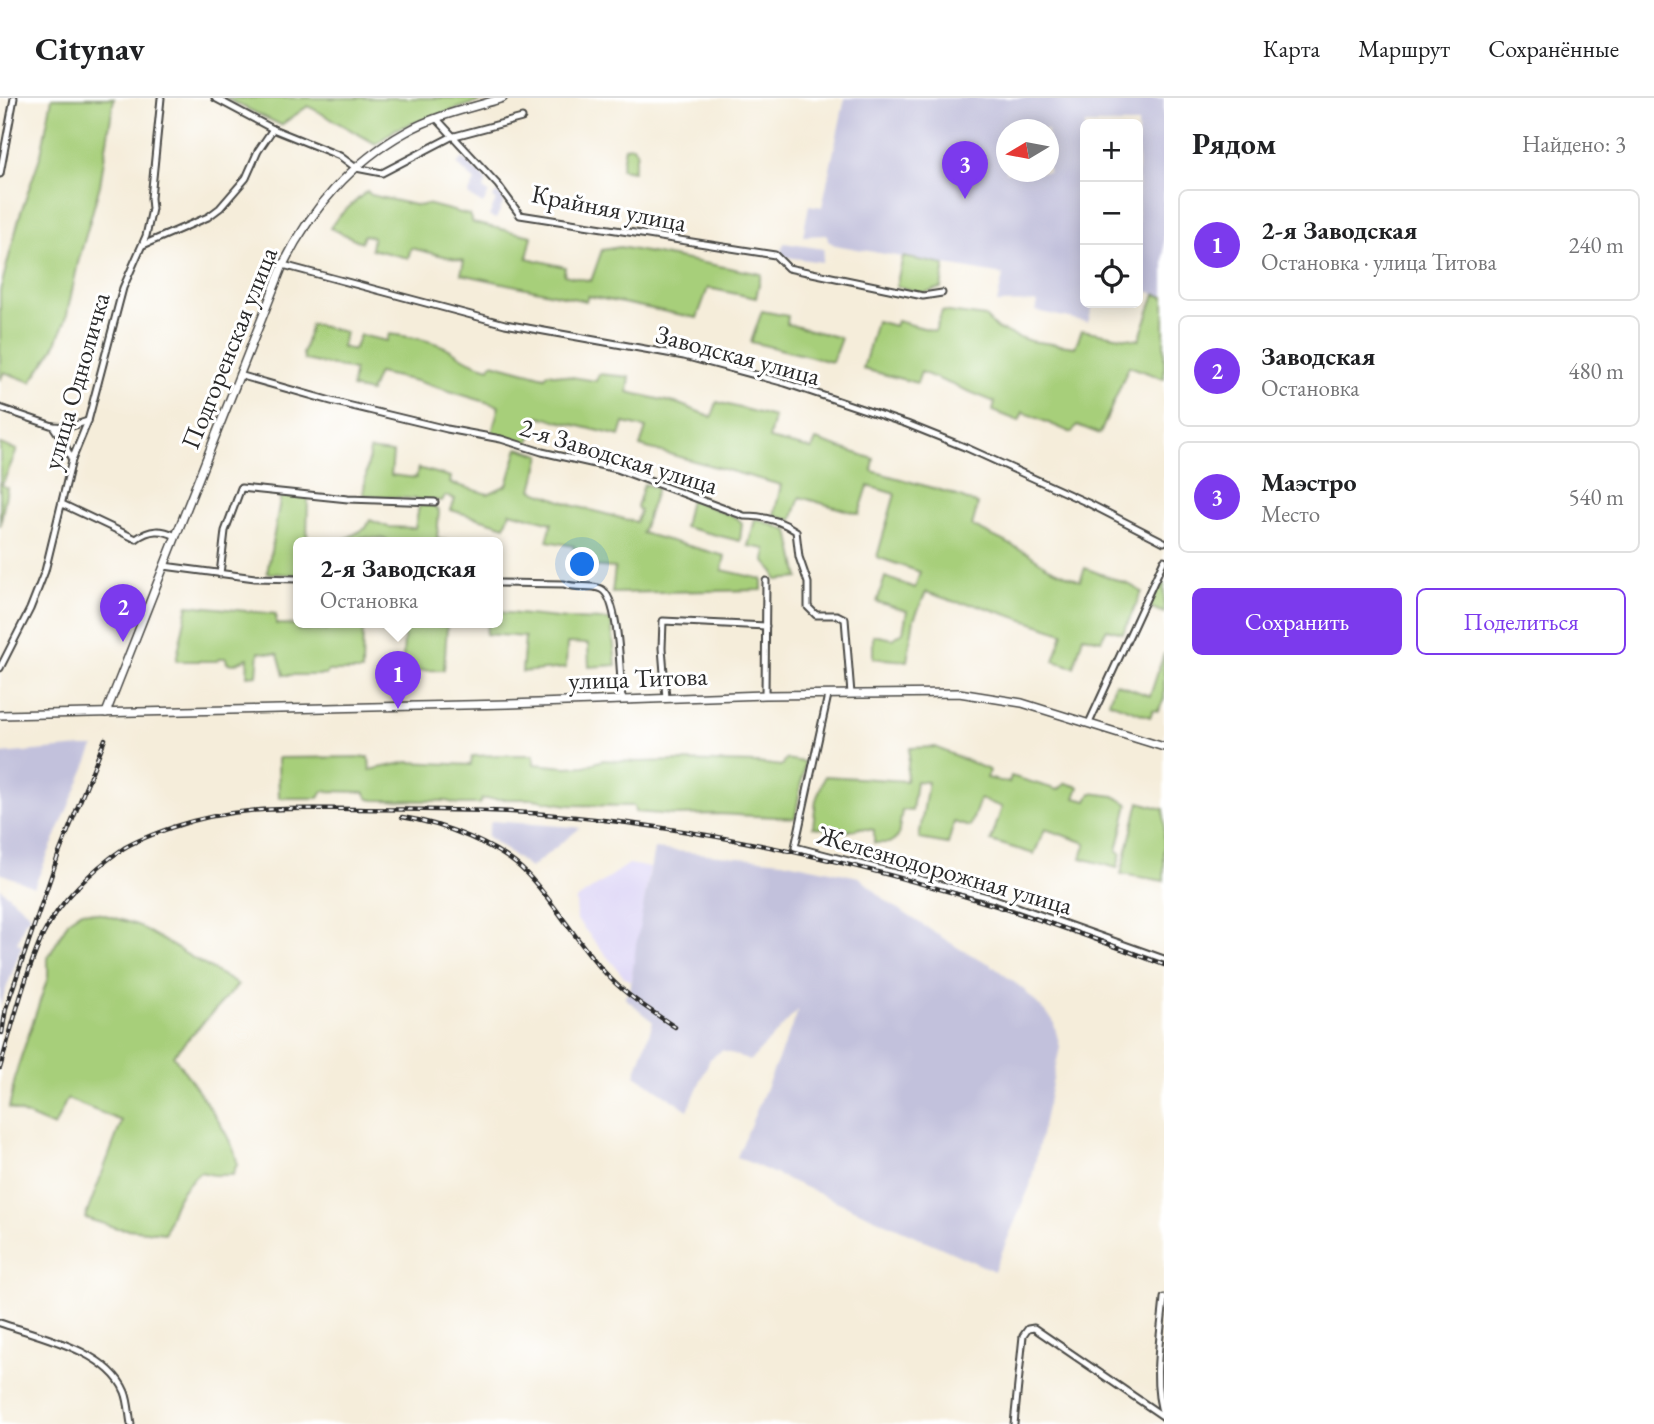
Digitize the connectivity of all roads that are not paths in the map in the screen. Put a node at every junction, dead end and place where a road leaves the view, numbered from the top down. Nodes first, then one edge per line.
1 (14, 98) edge
2 (161, 98) edge
3 (215, 98) edge
4 (503, 98) edge
5 (522, 118) dead end
6 (437, 119) junction
7 (273, 129) junction
8 (451, 137) junction
9 (356, 168) junction
10 (0, 174) edge
11 (143, 245) junction
12 (283, 265) junction
13 (942, 293) dead end
14 (239, 375) junction
15 (0, 408) edge
16 (88, 421) junction
17 (53, 426) junction
18 (72, 460) junction
19 (435, 502) dead end
20 (62, 504) junction
21 (176, 536) junction
22 (1164, 542) edge
23 (1164, 560) edge
24 (164, 566) junction
25 (220, 574) junction
26 (293, 579) edge
27 (766, 580) dead end
28 (503, 583) edge
29 (765, 626) junction
30 (0, 668) edge
31 (851, 694) junction
32 (765, 695) junction
33 (828, 695) junction
34 (622, 698) junction
35 (666, 698) junction
36 (106, 713) junction
37 (0, 715) edge
38 (1089, 723) junction
39 (1164, 747) edge
40 (1164, 959) edge
41 (1164, 1298) edge
42 (0, 1323) edge
43 (1164, 1417) edge
44 (131, 1424) edge
45 (1014, 1424) edge

1 - 10 street
2 - 11 street, улица Одноличка
3 - 7 street
4 - 6 main road, Подгоренская улица
5 - 8 street
6 - 8 street, Крайняя улица
6 - 9 main road, Подгоренская улица
7 - 9 street
7 - 11 street
8 - 9 street
8 - 13 street, Крайняя улица
9 - 12 main road, Подгоренская улица
11 - 16 street, улица Одноличка
12 - 14 main road, Подгоренская улица
12 - 22 street, Заводская улица
14 - 21 main road, Подгоренская улица
14 - 31 street, 2-я Заводская улица
15 - 17 street
16 - 17 street
16 - 18 street, улица Одноличка
17 - 18 street
18 - 20 street, улица Одноличка
19 - 25 street
20 - 21 street
20 - 30 street, улица Одноличка
21 - 24 main road, Подгоренская улица
23 - 38 street
24 - 25 street
24 - 36 main road, Подгоренская улица
25 - 26 street
27 - 29 street
28 - 34 street
29 - 32 street
29 - 35 street
31 - 33 main road, улица Титова
31 - 38 main road, улица Титова
32 - 33 main road, улица Титова
32 - 35 main road, улица Титова
33 - 40 street, Железнодорожная улица
34 - 35 main road, улица Титова
34 - 36 main road, улица Титова
36 - 37 main road, улица Титова
38 - 39 main road, улица Титова
41 - 43 street
42 - 44 street
43 - 45 street

